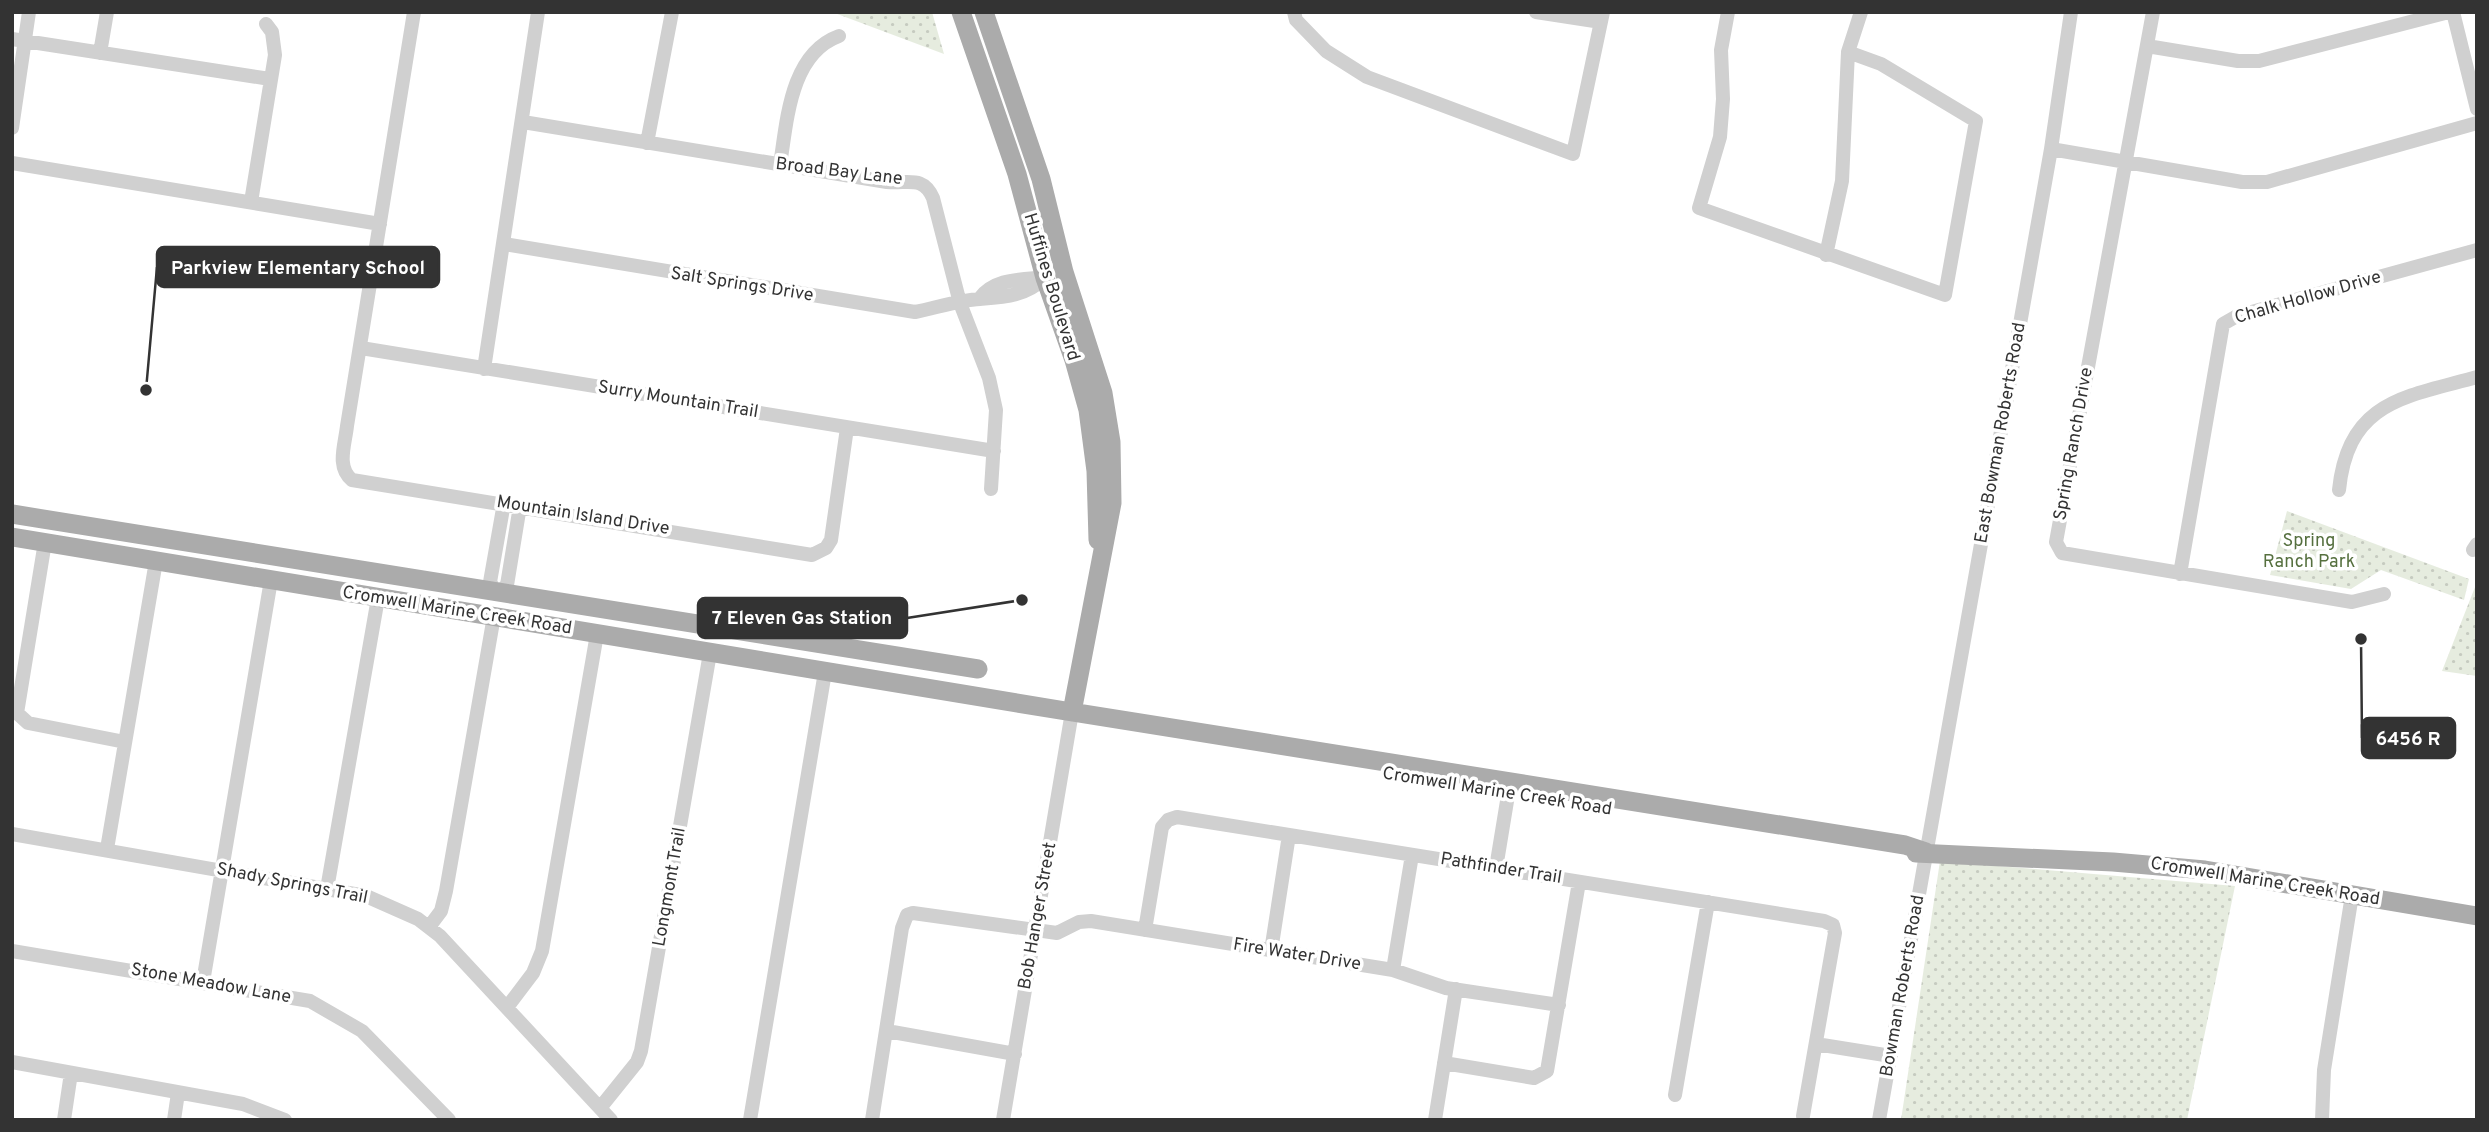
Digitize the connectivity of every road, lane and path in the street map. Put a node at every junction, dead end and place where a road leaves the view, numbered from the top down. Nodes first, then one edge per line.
1 (29, 12) edge
2 (107, 12) edge
3 (414, 12) edge
4 (538, 12) edge
5 (672, 12) edge
6 (961, 12) edge
7 (984, 12) edge
8 (1294, 12) edge
9 (1536, 12) edge
10 (1728, 12) edge
11 (1861, 12) edge
12 (2071, 12) edge
13 (2153, 12) edge
14 (2451, 12) edge
15 (1602, 17) edge
16 (266, 24) dead end
17 (839, 36) dead end
18 (18, 40) edge
19 (2147, 46) junction
20 (1848, 52) junction
21 (100, 53) junction
22 (270, 79) junction
23 (2477, 109) edge
24 (523, 122) junction
25 (2477, 123) edge
26 (12, 128) edge
27 (647, 143) junction
28 (2051, 149) junction
29 (2125, 162) junction
30 (12, 163) edge
31 (780, 165) junction
32 (251, 202) junction
33 (380, 224) junction
34 (504, 244) junction
35 (2477, 250) edge
36 (1826, 255) junction
37 (1064, 272) junction
38 (1045, 278) junction
39 (960, 303) junction
40 (361, 348) junction
41 (484, 369) junction
42 (2477, 377) edge
43 (848, 428) junction
44 (994, 451) junction
45 (991, 489) dead end
46 (2339, 490) dead end
47 (504, 503) junction
48 (520, 506) junction
49 (12, 514) edge
50 (12, 537) edge
51 (159, 539) junction
52 (45, 542) junction
53 (156, 561) junction
54 (1099, 569) junction
55 (2180, 574) junction
56 (271, 580) junction
57 (497, 594) junction
58 (2384, 594) dead end
59 (378, 598) junction
60 (494, 616) junction
61 (597, 634) junction
62 (794, 642) junction
63 (710, 653) junction
64 (978, 669) dead end
65 (825, 672) junction
66 (901, 684) junction
67 (1072, 712) junction
68 (125, 742) junction
69 (1508, 794) junction
70 (12, 834) edge
71 (1289, 835) junction
72 (107, 849) junction
73 (1926, 852) junction
74 (1412, 855) junction
75 (1496, 868) junction
76 (220, 870) junction
77 (1579, 881) junction
78 (327, 889) junction
79 (2352, 895) junction
80 (1708, 902) junction
81 (2477, 916) edge
82 (429, 927) junction
83 (1036, 930) junction
84 (1145, 930) junction
85 (12, 951) edge
86 (1270, 951) junction
87 (1393, 970) junction
88 (203, 982) junction
89 (1456, 989) junction
90 (1559, 1005) junction
91 (508, 1006) junction
92 (887, 1031) junction
93 (1816, 1044) junction
94 (1015, 1054) junction
95 (1891, 1056) junction
96 (12, 1062) edge
97 (1444, 1063) junction
98 (71, 1073) junction
99 (178, 1093) junction
100 (1675, 1096) dead end
101 (600, 1108) junction
102 (1804, 1116) dead end
103 (64, 1120) edge
104 (174, 1120) edge
105 (285, 1120) edge
106 (449, 1120) edge
107 (611, 1120) edge
108 (750, 1120) edge
109 (872, 1120) edge
110 (1003, 1120) edge
111 (1435, 1120) edge
112 (1880, 1120) edge
113 (2322, 1120) edge

1 - 18 street
2 - 21 street
3 - 33 street
4 - 24 street
5 - 27 street
6 - 38 main road, Huffines Boulevard
7 - 37 main road, Huffines Boulevard
8 - 15 street
9 - 15 street
10 - 36 street
11 - 20 street
12 - 28 street, East Bowman Roberts Road
13 - 19 street, Spring Ranch Drive
14 - 19 street
14 - 23 street
16 - 22 street
17 - 31 street
18 - 21 street
18 - 26 street
19 - 29 street, Spring Ranch Drive
20 - 36 street
20 - 36 street
21 - 22 street
22 - 32 street
24 - 27 street, Broad Bay Lane
24 - 34 street
25 - 29 street
27 - 31 street, Broad Bay Lane
28 - 29 street
28 - 73 street, East Bowman Roberts Road
29 - 55 street, Spring Ranch Drive
30 - 32 street
31 - 39 street, Broad Bay Lane
32 - 33 street
33 - 40 street
34 - 39 street, Salt Springs Drive
34 - 41 street
35 - 55 street, Chalk Hollow Drive
37 - 38 street, Salt Springs Drive
37 - 54 main road, Huffines Boulevard
38 - 39 street, Salt Springs Drive
38 - 54 main road, Huffines Boulevard
39 - 44 street, Broad Bay Lane
40 - 41 street, Surry Mountain Trail
40 - 47 street, Mountain Island Drive
41 - 43 street, Surry Mountain Trail
42 - 46 street
43 - 44 street, Surry Mountain Trail
43 - 48 street, Mountain Island Drive
44 - 45 street, Broad Bay Lane
47 - 48 street, Mountain Island Drive
47 - 57 street
48 - 57 street
49 - 51 main road, Cromwell Marine Creek Road
50 - 52 main road, Cromwell Marine Creek Road
51 - 53 main road
51 - 57 main road, Cromwell Marine Creek Road
52 - 53 main road, Cromwell Marine Creek Road
52 - 68 street
53 - 56 main road, Cromwell Marine Creek Road
53 - 68 street
54 - 67 main road, Huffines Boulevard
55 - 58 street, Spring Ranch Drive
56 - 59 main road, Cromwell Marine Creek Road
56 - 76 street
57 - 60 main road
57 - 62 main road, Cromwell Marine Creek Road
59 - 60 main road, Cromwell Marine Creek Road
59 - 78 street
60 - 61 main road, Cromwell Marine Creek Road
60 - 82 street
61 - 63 main road, Cromwell Marine Creek Road
61 - 91 street
62 - 64 main road, Cromwell Marine Creek Road
62 - 66 main road, Cromwell Marine Creek Road
63 - 65 main road, Cromwell Marine Creek Road
63 - 101 street, Longmont Trail
65 - 66 main road, Cromwell Marine Creek Road
65 - 108 street
66 - 67 main road, Cromwell Marine Creek Road
67 - 69 main road, Cromwell Marine Creek Road
67 - 73 main road, Cromwell Marine Creek Road
67 - 83 street, Bob Hanger Street
68 - 72 street
69 - 73 main road, Cromwell Marine Creek Road
69 - 75 street
70 - 72 street, Shady Springs Trail
71 - 74 street, Pathfinder Trail
71 - 84 street, Pathfinder Trail
71 - 86 street
72 - 76 street, Shady Springs Trail
73 - 79 main road, Cromwell Marine Creek Road
73 - 95 street, Bowman Roberts Road
74 - 75 street, Pathfinder Trail
74 - 87 street
75 - 77 street, Pathfinder Trail
76 - 78 street, Shady Springs Trail
76 - 88 street
77 - 80 street, Pathfinder Trail
77 - 90 street
78 - 82 street, Shady Springs Trail
79 - 81 main road, Cromwell Marine Creek Road
79 - 113 street
80 - 93 street, Pathfinder Trail
80 - 100 street
82 - 91 street, Shady Springs Trail
83 - 84 street, Fire Water Drive
83 - 92 street, Fire Water Drive
83 - 94 street, Bob Hanger Street
84 - 86 street, Fire Water Drive
85 - 88 street, Stone Meadow Lane
86 - 87 street, Fire Water Drive
87 - 89 street, Fire Water Drive
88 - 106 street, Stone Meadow Lane
89 - 90 street, Fire Water Drive
89 - 97 street
90 - 97 street
91 - 101 street, Shady Springs Trail
92 - 94 street
92 - 109 street
93 - 95 street
93 - 102 street
94 - 110 street, Bob Hanger Street
95 - 112 street, Bowman Roberts Road
96 - 98 street
97 - 111 street
98 - 99 street
98 - 103 street
99 - 104 street
99 - 105 street
101 - 107 street, Shady Springs Trail

